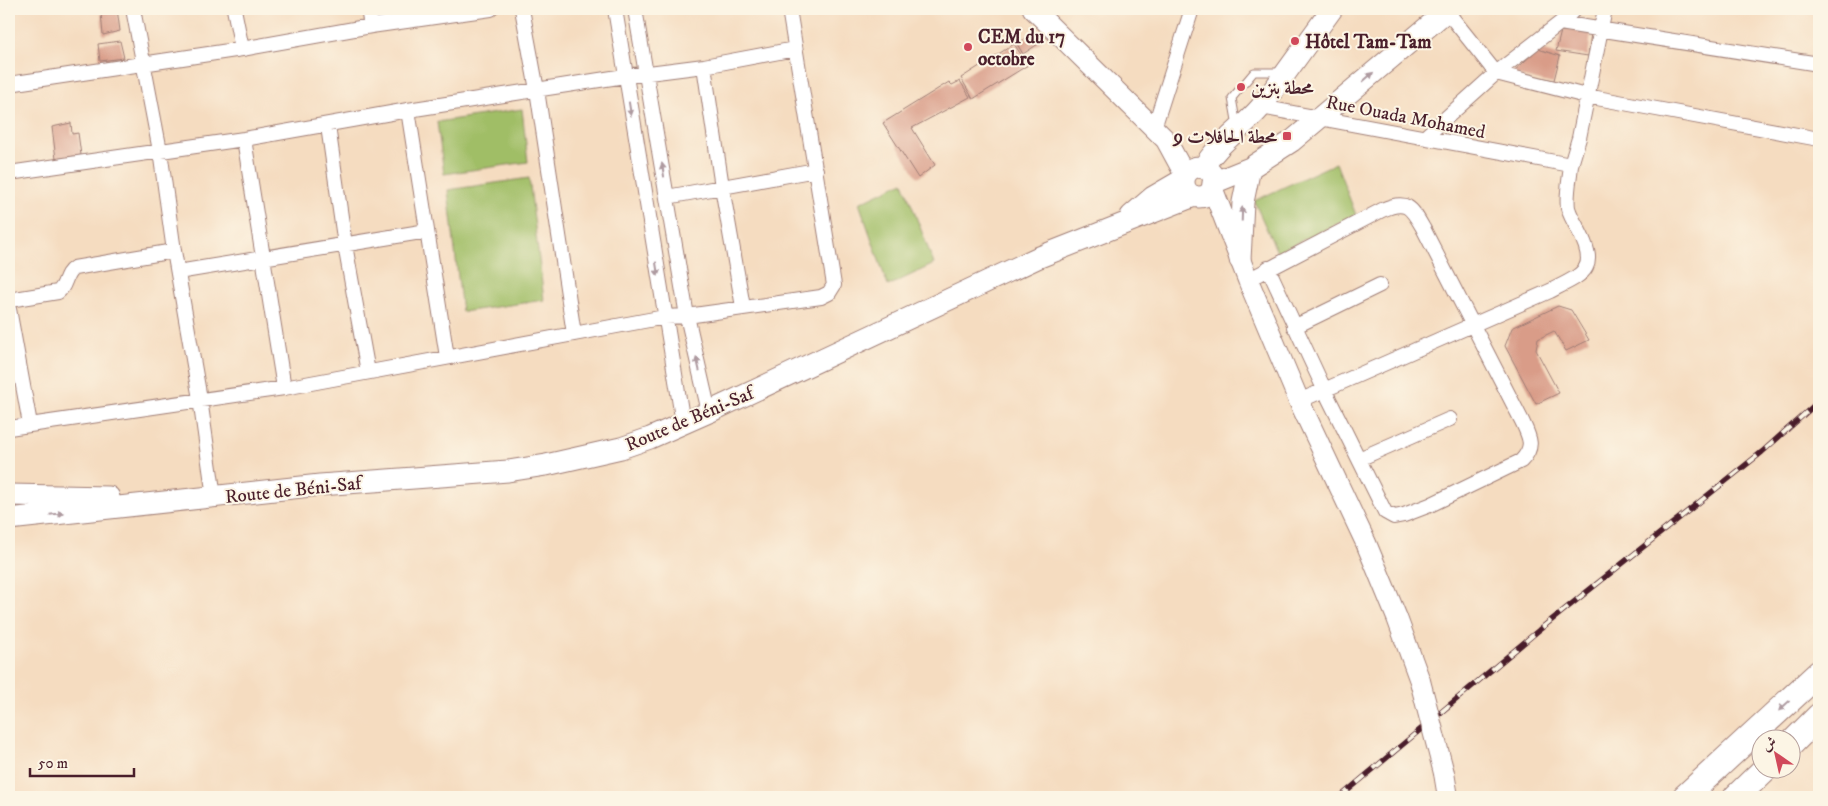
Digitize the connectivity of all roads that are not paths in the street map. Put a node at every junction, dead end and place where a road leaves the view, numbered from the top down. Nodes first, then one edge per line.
1 (133, 9) edge
2 (234, 9) edge
3 (368, 9) edge
4 (491, 9) edge
5 (522, 9) edge
6 (615, 9) edge
7 (635, 9) edge
8 (789, 9) edge
9 (1033, 9) edge
10 (1192, 9) edge
11 (1332, 9) edge
12 (1447, 9) edge
13 (1576, 9) edge
14 (1605, 9) edge
15 (1560, 23) junction
16 (371, 26) junction
17 (1602, 29) junction
18 (242, 49) junction
19 (796, 49) junction
20 (143, 63) junction
21 (1819, 64) edge
22 (704, 66) junction
23 (1286, 72) junction
24 (1496, 72) junction
25 (647, 73) junction
26 (625, 76) junction
27 (9, 84) edge
28 (537, 90) junction
29 (1586, 96) junction
30 (1260, 107) junction
31 (408, 110) junction
32 (1320, 119) junction
33 (328, 126) junction
34 (1237, 130) junction
35 (1160, 134) junction
36 (1425, 137) junction
37 (1819, 139) edge
38 (244, 140) junction
39 (160, 151) junction
40 (1571, 165) junction
41 (1250, 168) junction
42 (816, 170) junction
43 (9, 173) edge
44 (1199, 182) junction
45 (722, 187) junction
46 (667, 196) junction
47 (427, 231) junction
48 (345, 244) junction
49 (174, 252) junction
50 (264, 258) junction
51 (1268, 268) junction
52 (1244, 270) junction
53 (178, 272) junction
54 (1380, 285) dead end
55 (9, 300) edge
56 (743, 307) junction
57 (9, 309) edge
58 (687, 316) junction
59 (665, 317) junction
60 (1472, 324) junction
61 (1294, 327) junction
62 (574, 334) junction
63 (447, 357) junction
64 (368, 372) junction
65 (284, 388) junction
66 (1325, 391) junction
67 (200, 399) junction
68 (1299, 401) junction
69 (710, 412) junction
70 (1450, 419) dead end
71 (683, 423) junction
72 (30, 424) junction
73 (9, 428) edge
74 (1359, 459) junction
75 (9, 495) edge
76 (204, 498) junction
77 (9, 519) edge
78 (1819, 673) edge
79 (1819, 716) edge
80 (1800, 735) edge
81 (1756, 778) edge
82 (1448, 797) edge
83 (1685, 797) edge
84 (1736, 797) edge

1 - 20 street
2 - 18 street
3 - 16 street
4 - 16 street
5 - 28 street
6 - 26 street
7 - 25 street
8 - 19 street
9 - 35 main road
10 - 35 street
11 - 23 main road
12 - 24 street
32 -> 12 main road, Route de Béni-Saf
13 - 15 street
14 - 17 street
15 - 17 street
15 - 24 street
16 - 18 street
17 - 21 street
17 - 29 street
18 - 20 street
19 - 22 street
19 - 42 street
20 - 27 street
20 - 39 street
22 - 25 street
22 - 45 street
23 - 30 main road
23 - 34 lane
24 - 29 street
24 - 36 street
25 - 26 street
46 -> 25 street
26 - 28 street
26 -> 59 street
28 - 31 street
28 - 62 street
29 - 37 street
29 - 40 street
30 - 32 street, Rue Ouada Mohamed
30 - 34 main road
31 - 33 street
31 - 47 street
32 - 36 street, Rue Ouada Mohamed
32 - 41 main road, Route de Béni-Saf
33 - 38 street
33 - 48 street
34 - 44 main road
35 - 44 main road
36 - 40 street, Rue Ouada Mohamed
38 - 39 street
38 - 50 street
39 - 43 street
39 - 49 street
40 - 60 street
41 - 44 main road, Route de Béni-Saf
52 -> 41 main road
42 - 45 street
42 - 56 street
44 - 52 main road
44 - 69 main road, Route de Béni-Saf
45 - 46 street
45 - 56 street
46 - 58 street
47 - 48 street
47 - 63 street
48 - 50 street
48 - 64 street
49 - 53 street
49 - 55 street
50 - 53 street
50 - 65 street
51 - 52 street
51 - 60 street
51 - 61 street
52 - 68 main road
53 - 67 street
54 - 61 street
56 - 58 street
57 - 72 street
58 - 59 street
69 -> 58 street
59 - 62 street
59 - 71 street
60 - 66 street
60 - 74 street
61 - 66 street
62 - 63 street
63 - 64 street
64 - 65 street
65 - 67 street
66 - 68 street
66 - 74 street
67 - 72 street
67 - 76 street
68 - 82 main road, bridge
69 - 71 main road, Route de Béni-Saf
70 - 74 street
71 - 76 main road, Route de Béni-Saf
72 - 73 street
75 - 76 main road, Route de Béni-Saf
77 -> 76 main road, Route de Béni-Saf
78 -> 83 highway
79 - 80 highway
81 - 84 highway

